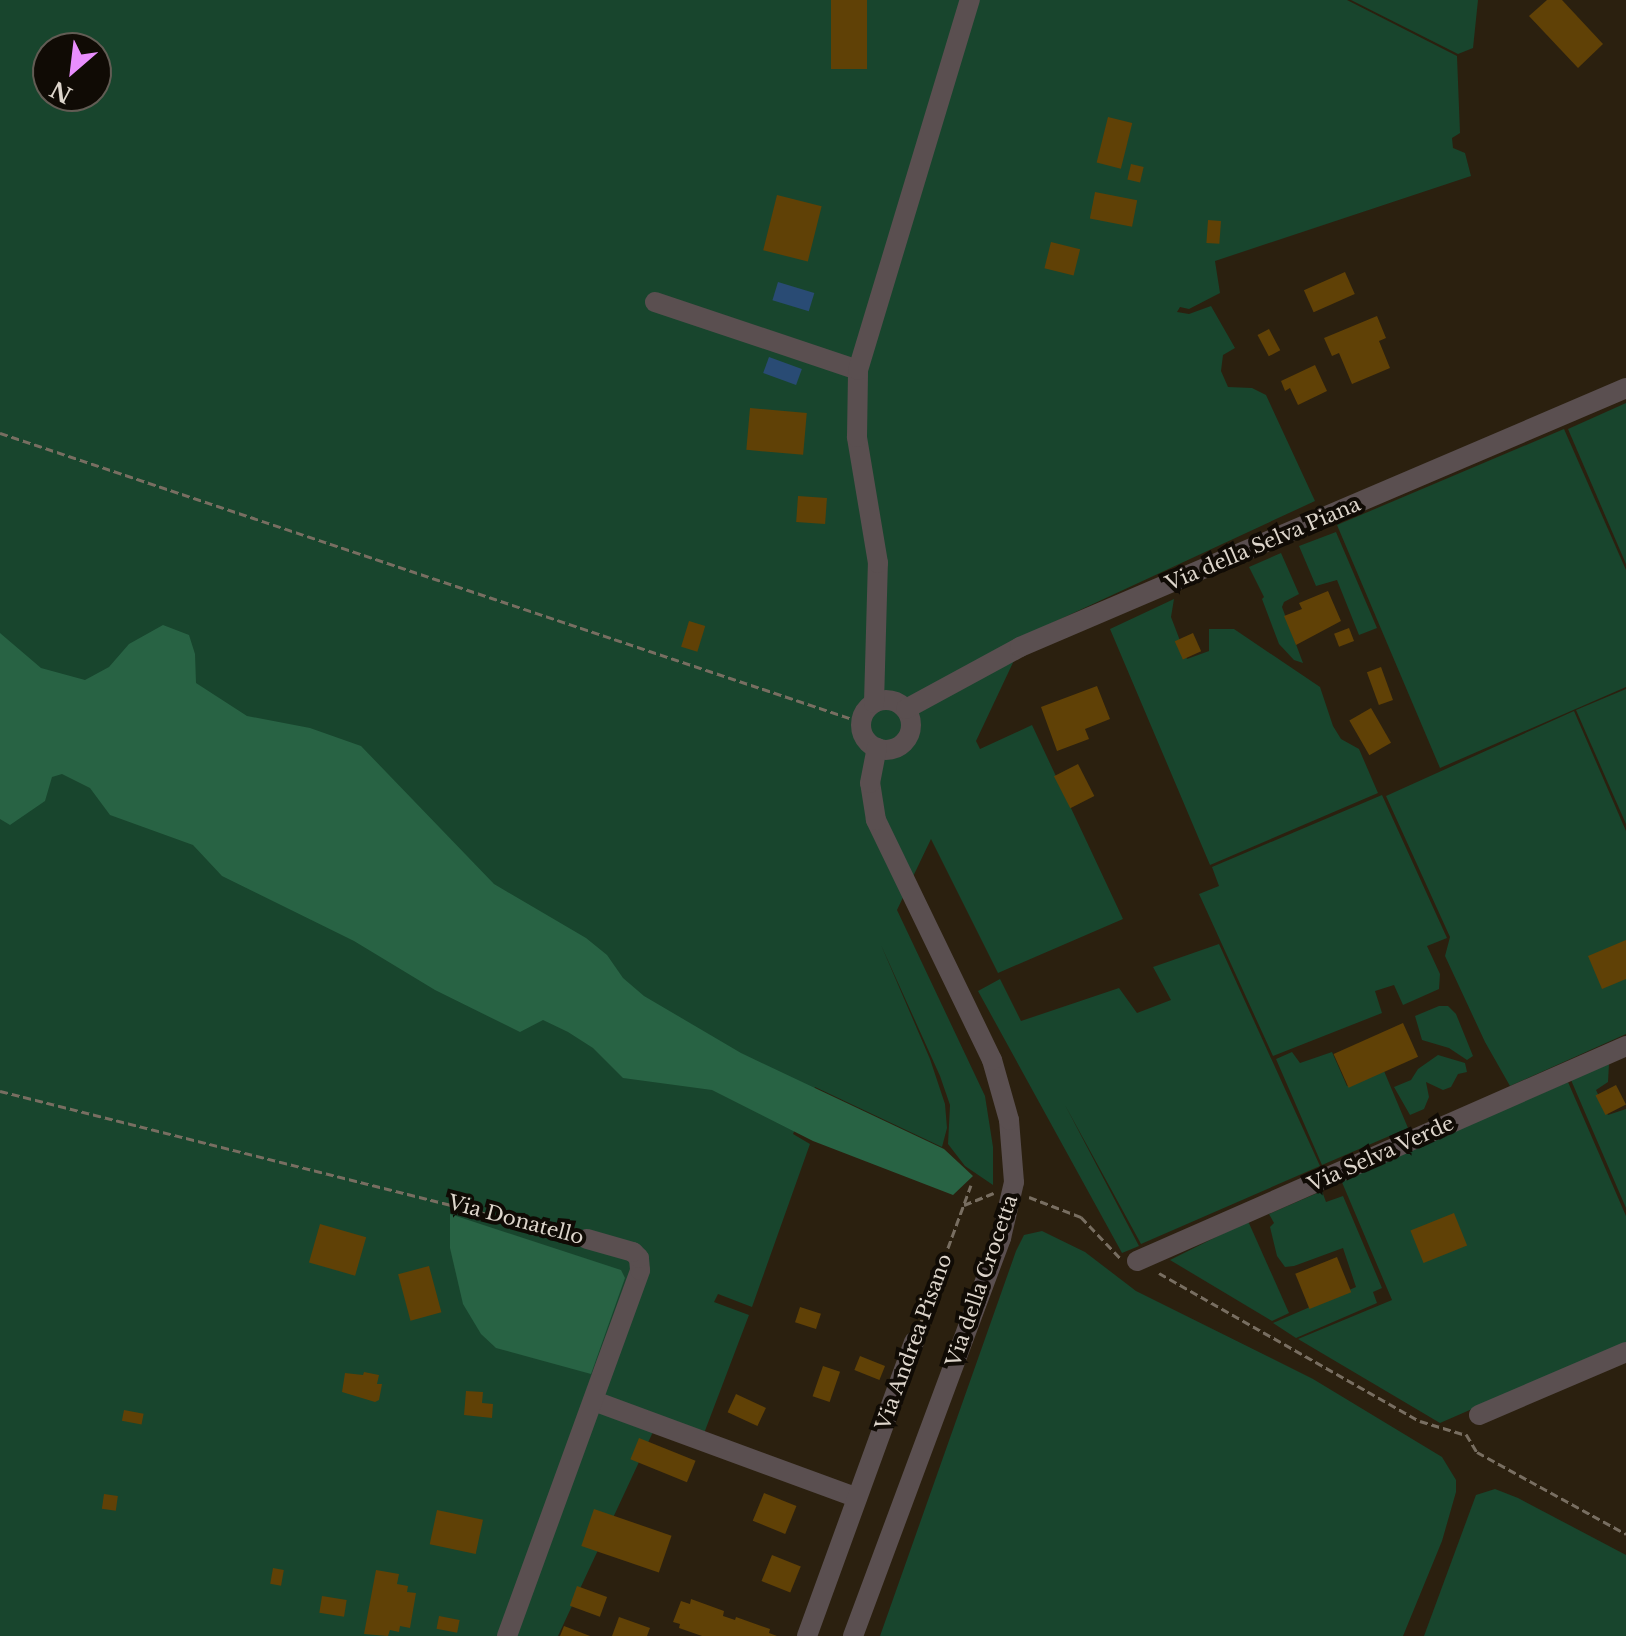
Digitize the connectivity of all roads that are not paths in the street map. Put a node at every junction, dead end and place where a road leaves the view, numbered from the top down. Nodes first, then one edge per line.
1 (970, 0) edge
2 (655, 302) dead end
3 (858, 370) junction
4 (1626, 388) edge
5 (874, 703) junction
6 (906, 709) junction
7 (877, 748) junction
8 (1626, 1046) edge
9 (587, 1239) road end
10 (1137, 1261) road end
11 (914, 1342) road end
12 (1626, 1352) edge
13 (594, 1401) junction
14 (1479, 1415) road end
15 (857, 1498) junction
16 (507, 1636) edge
17 (807, 1636) edge
18 (853, 1636) edge

1 - 3 street
2 - 3 street
3 - 5 street
4 - 6 street, Via della Selva Piana
5 - 6 street
5 - 7 street
6 - 7 street
7 - 18 street, Via della Crocetta
8 - 10 street, Via Selva Verde
9 - 13 street, Via Donatello
11 - 15 street, Via Andrea Pisano
12 - 14 street
13 - 15 street
13 - 16 street, Via Donatello
15 - 17 street, Via Andrea Pisano

